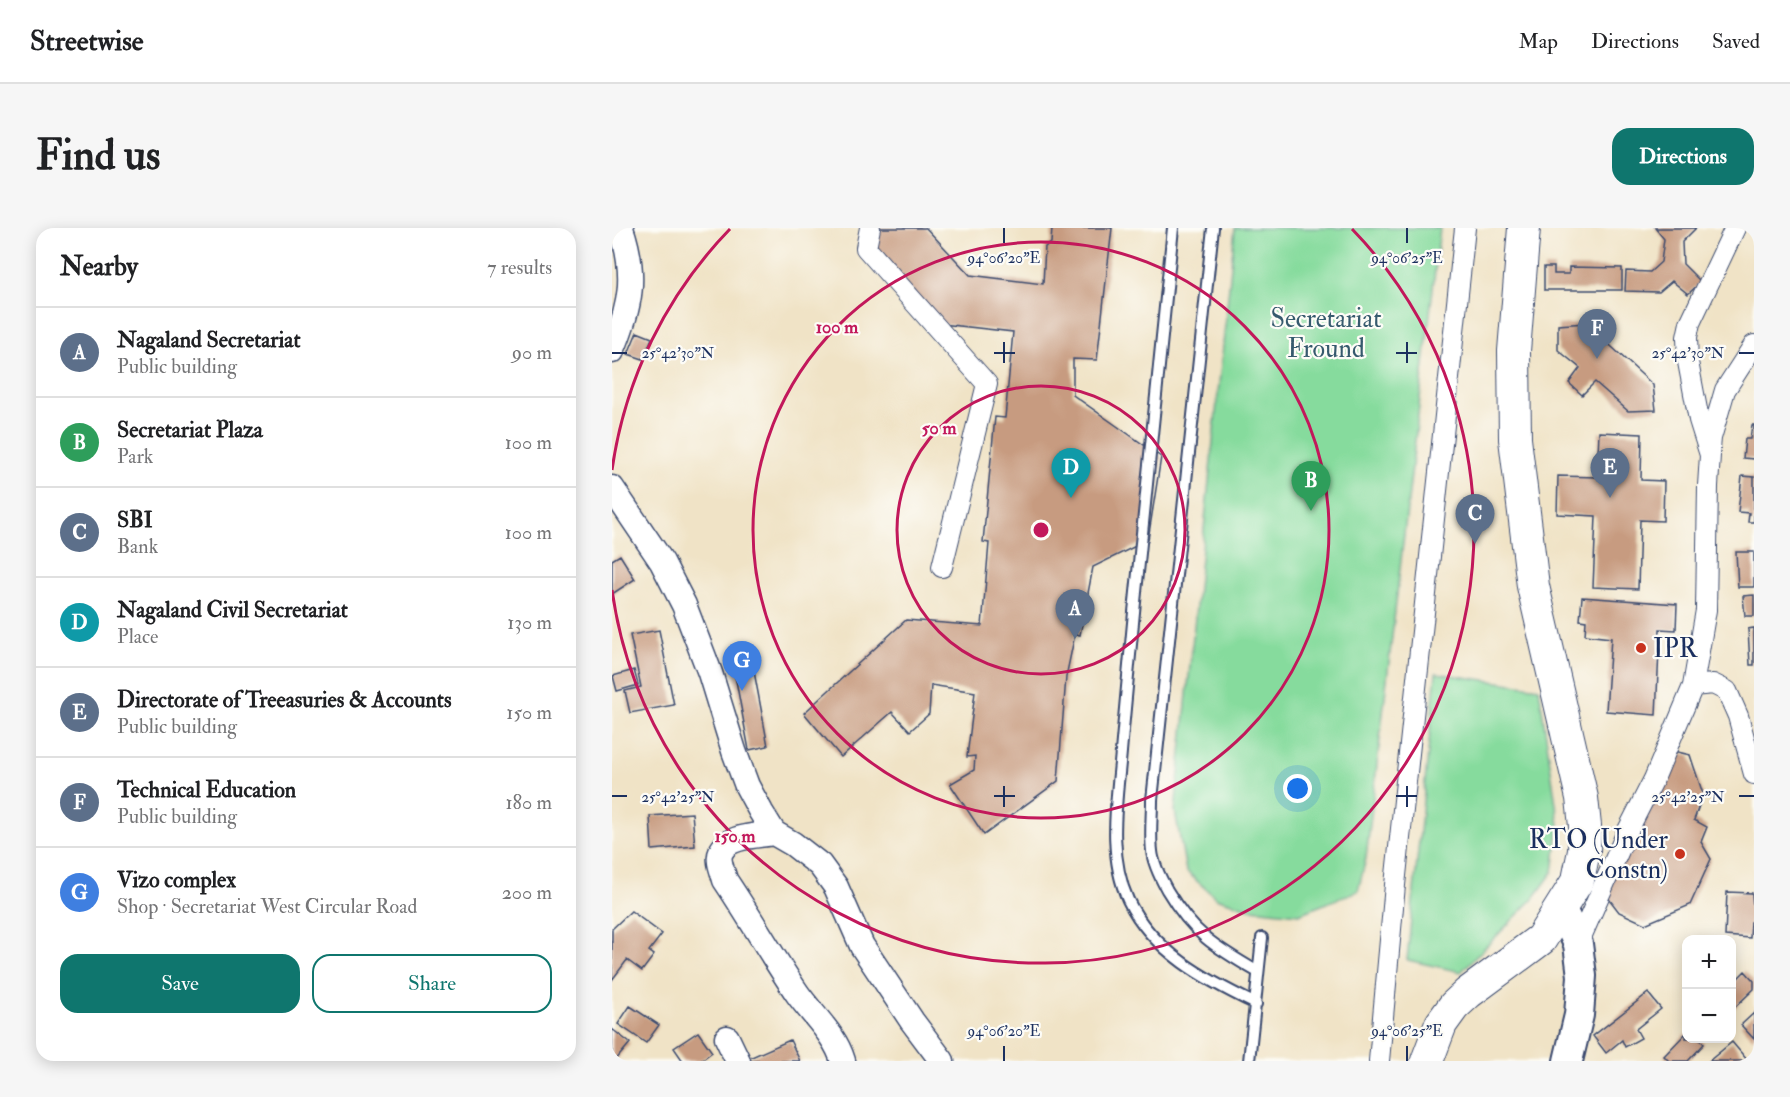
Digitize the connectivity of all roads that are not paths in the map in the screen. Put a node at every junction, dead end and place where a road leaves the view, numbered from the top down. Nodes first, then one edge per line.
1 (621, 228) edge
2 (870, 228) edge
3 (1173, 228) edge
4 (1214, 228) edge
5 (1465, 228) edge
6 (1524, 228) edge
7 (1735, 228) edge
8 (1754, 345) edge
9 (612, 351) edge
10 (1710, 455) junction
11 (612, 488) edge
12 (942, 567) dead end
13 (1693, 686) junction
14 (1754, 774) edge
15 (774, 833) junction
16 (1561, 907) junction
17 (1262, 938) dead end
18 (1578, 944) junction
19 (1258, 972) junction
20 (1256, 1004) junction
21 (727, 1038) dead end
22 (738, 1061) edge
23 (843, 1061) edge
24 (942, 1061) edge
25 (1249, 1061) edge
26 (1380, 1061) edge
27 (1427, 1061) edge
28 (1568, 1061) edge

1 - 9 street
2 - 12 street
3 - 20 lane
4 - 19 lane
5 - 26 street
6 - 16 main road
7 - 10 street
8 - 10 street
10 - 13 street
11 - 15 street
13 - 14 street
13 - 18 street
15 - 23 street
15 - 24 street
16 - 18 main road
16 - 27 main road
17 - 19 lane
18 - 28 main road
19 - 20 lane
20 - 25 lane
21 - 22 street

